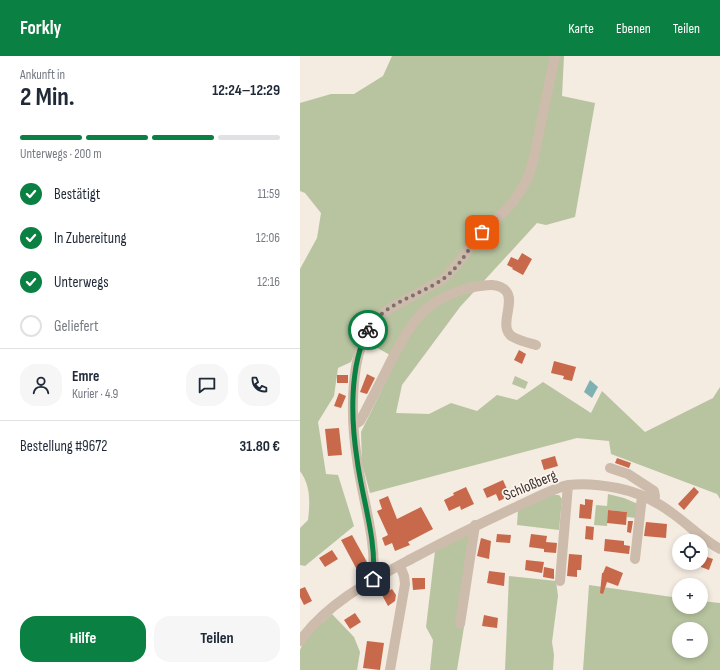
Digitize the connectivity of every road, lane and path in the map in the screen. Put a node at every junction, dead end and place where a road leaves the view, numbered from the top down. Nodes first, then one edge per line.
1 (555, 56) edge
2 (536, 345) dead end
3 (354, 425) junction
4 (610, 468) dead end
5 (568, 485) junction
6 (642, 496) junction
7 (654, 501) junction
8 (476, 525) junction
9 (720, 549) edge
10 (635, 559) dead end
11 (400, 566) junction
12 (373, 579) junction
13 (560, 581) dead end
14 (460, 624) dead end
15 (300, 641) edge
16 (390, 670) edge

1 - 3 street
2 - 3 street
3 - 12 street
4 - 7 street
5 - 6 street, Schloßberg
5 - 8 street, Schloßberg
5 - 13 street
6 - 7 street, Schloßberg
6 - 10 street
7 - 9 street, Schloßberg
8 - 11 street, Schloßberg
8 - 14 street
11 - 12 street, Schloßberg
11 - 16 street
12 - 15 street, Schloßberg

